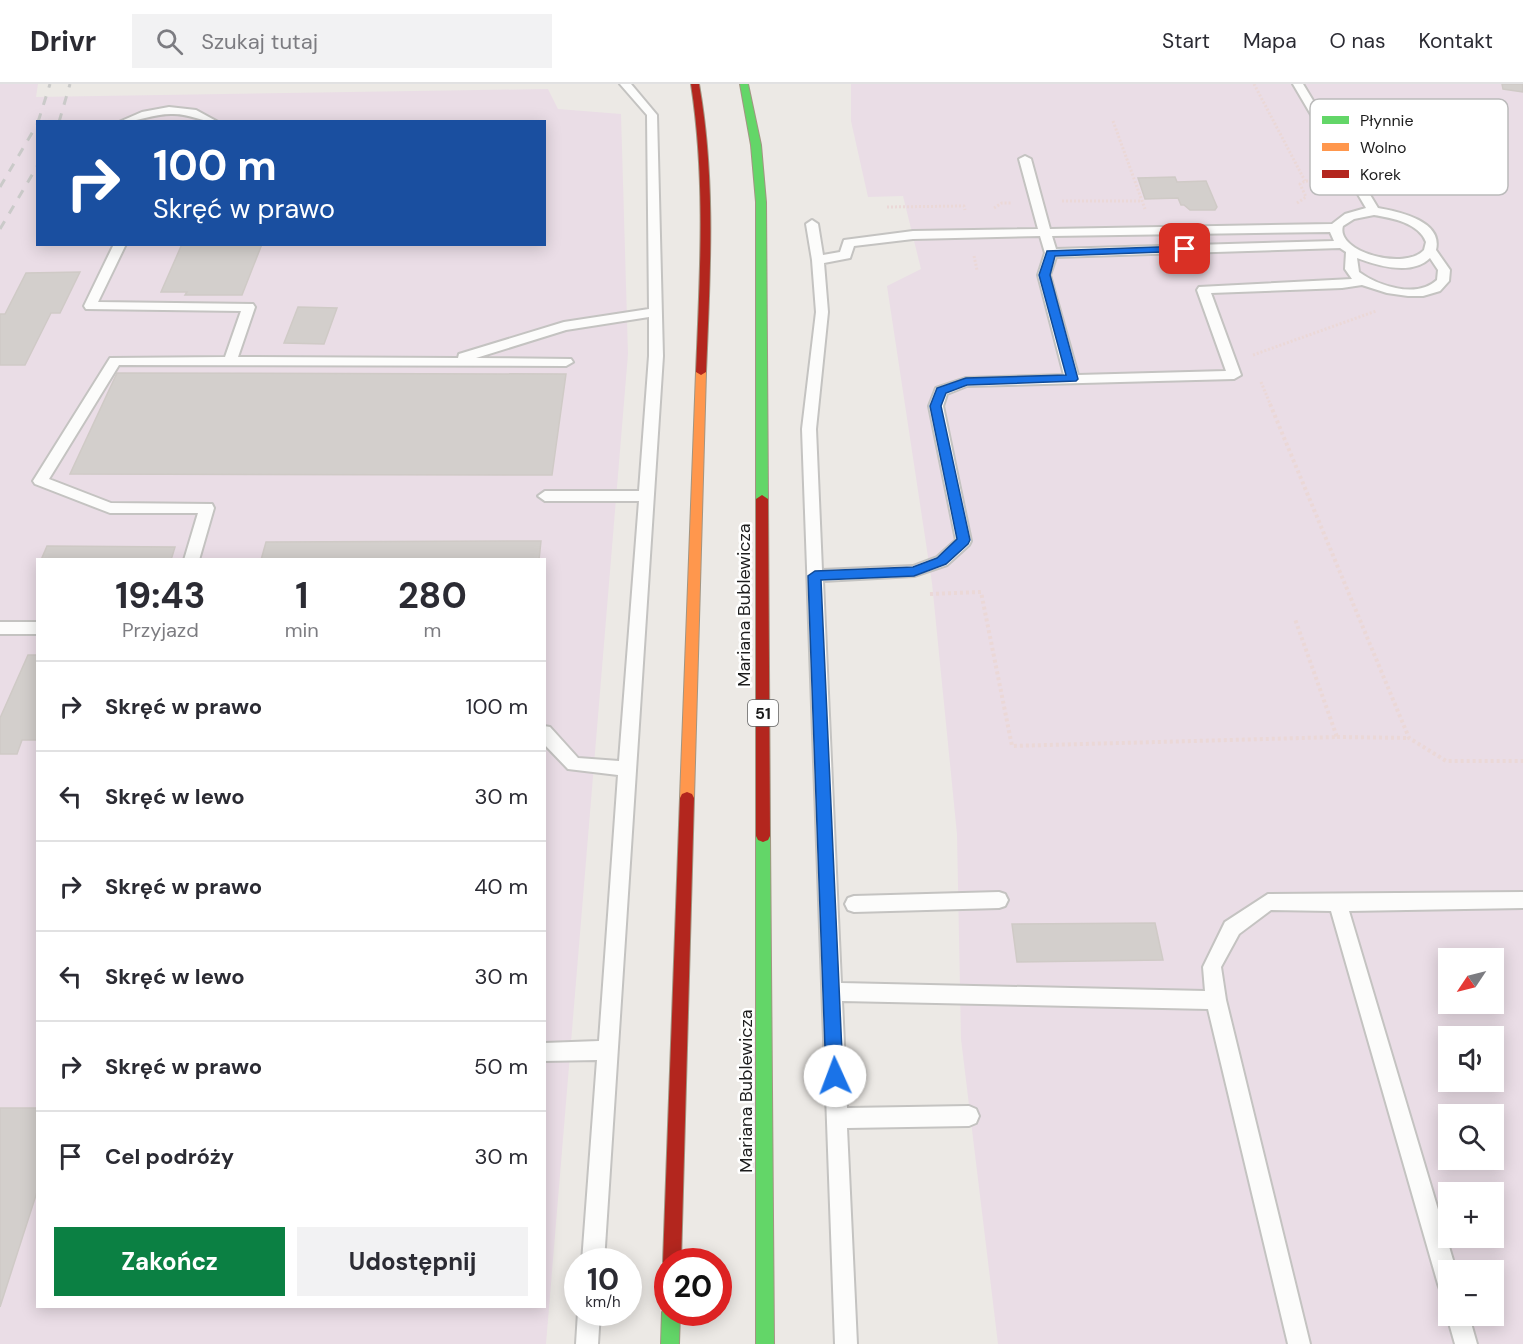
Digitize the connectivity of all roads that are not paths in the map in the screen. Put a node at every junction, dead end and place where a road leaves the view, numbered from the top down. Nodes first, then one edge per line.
1 (625, 84) edge
2 (695, 84) edge
3 (744, 84) edge
4 (1298, 84) edge
5 (1310, 104) edge
6 (130, 120) edge
7 (211, 120) edge
8 (1025, 159) dead end
9 (1364, 195) edge
10 (1374, 211) junction
11 (812, 224) dead end
12 (1336, 228) junction
13 (1046, 231) junction
14 (119, 246) edge
15 (1347, 248) junction
16 (1430, 251) junction
17 (1051, 253) junction
18 (818, 260) junction
19 (1362, 281) junction
20 (655, 312) junction
21 (230, 362) junction
22 (449, 362) junction
23 (566, 362) dead end
24 (1072, 379) junction
25 (545, 496) dead end
26 (647, 496) junction
27 (192, 558) edge
28 (815, 576) junction
29 (0, 628) edge
30 (36, 628) edge
31 (546, 734) edge
32 (627, 769) junction
33 (999, 900) dead end
34 (1523, 900) edge
35 (1338, 903) junction
36 (855, 904) dead end
37 (831, 992) junction
38 (1216, 1000) junction
39 (608, 1050) junction
40 (546, 1052) edge
41 (969, 1116) dead end
42 (836, 1118) junction
43 (594, 1248) edge
44 (672, 1248) edge
45 (1442, 1260) edge
46 (589, 1326) edge
47 (671, 1326) edge
48 (1461, 1326) edge
49 (587, 1344) edge
50 (670, 1344) edge
51 (765, 1344) edge
52 (846, 1344) edge
53 (1299, 1344) edge
54 (1466, 1344) edge

1 - 20 lane
2 - 44 main road
3 - 51 main road, Mariana Bublewicza / 51
4 - 5 lane
6 - 7 lane
8 - 13 lane
9 - 10 lane
10 - 12 lane
10 - 16 lane
11 - 18 lane
12 - 13 lane
12 - 15 lane
13 - 17 lane
13 - 18 lane
14 - 21 lane
15 - 16 lane
15 - 17 lane
15 - 19 lane
16 - 19 lane
17 - 24 lane
18 - 28 lane
19 - 24 lane
20 - 22 lane
20 - 26 lane
21 - 22 lane
21 - 27 lane
22 - 23 lane
24 - 28 lane
25 - 26 lane
26 - 32 lane
28 - 37 lane
29 - 30 lane
31 - 32 lane
32 - 39 lane
33 - 36 lane
34 - 35 lane
35 - 38 lane
35 - 45 lane
37 - 38 lane
37 - 42 lane
38 - 53 lane
39 - 40 lane
39 - 43 lane
41 - 42 lane
42 - 52 lane
46 - 49 lane
47 - 50 main road
48 - 54 lane

